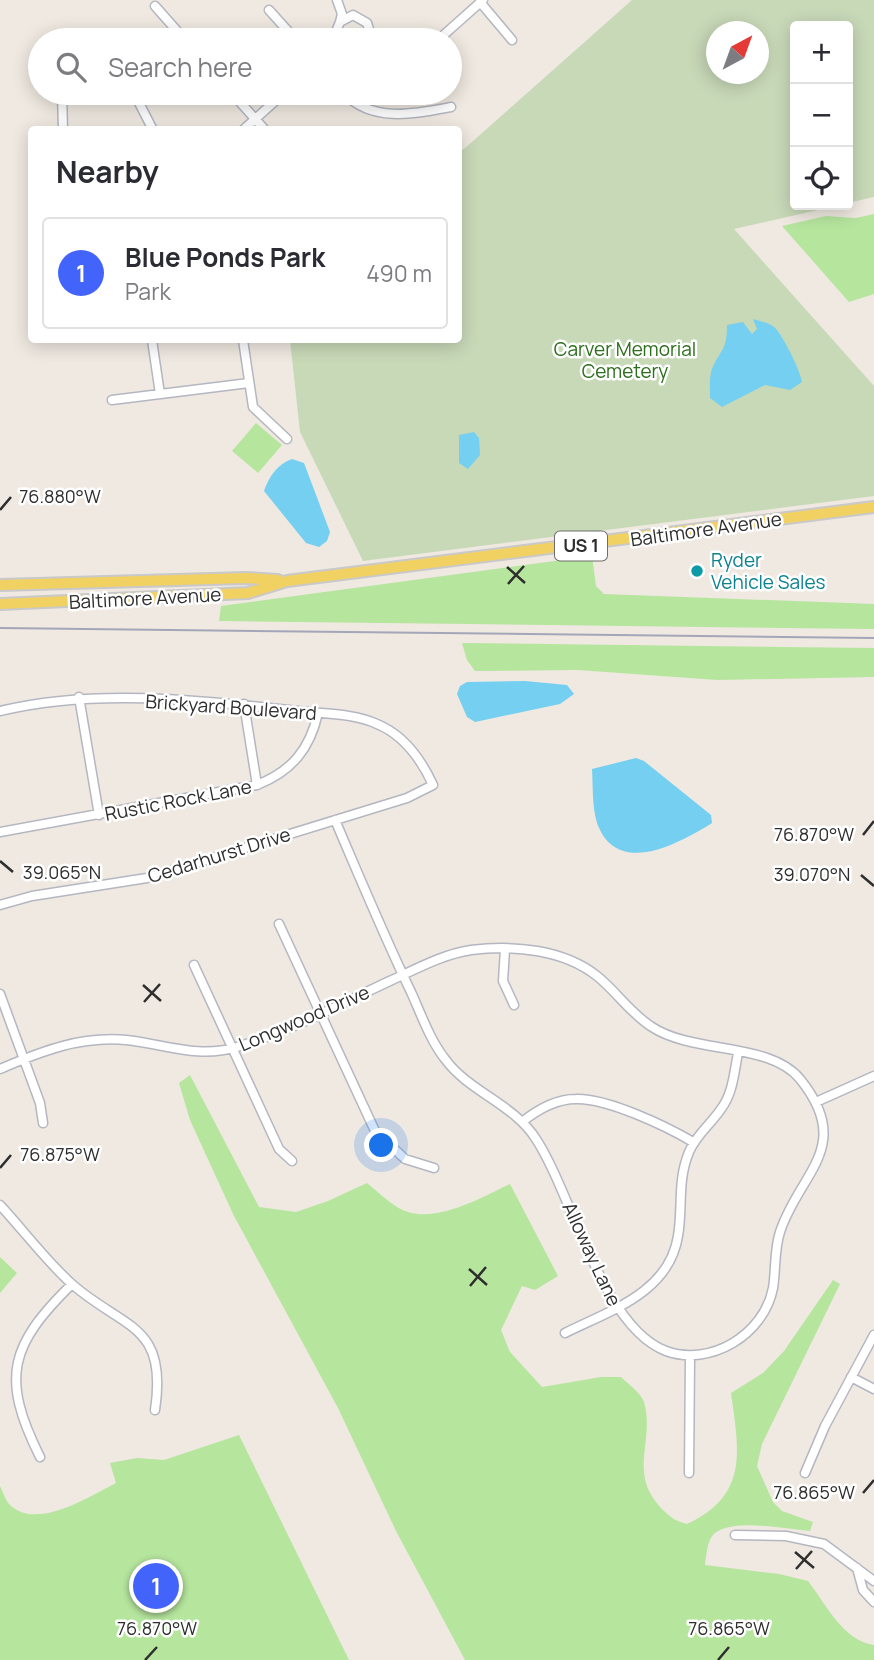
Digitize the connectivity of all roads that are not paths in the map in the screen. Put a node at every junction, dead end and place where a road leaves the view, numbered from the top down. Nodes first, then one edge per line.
1 (337, 0) edge
2 (482, 1) edge
3 (155, 6) dead end
4 (269, 10) dead end
5 (341, 10) junction
6 (351, 16) junction
7 (340, 22) junction
8 (172, 28) edge
9 (285, 28) edge
10 (339, 28) edge
11 (366, 28) edge
12 (452, 28) edge
13 (512, 40) dead end
14 (62, 105) edge
15 (140, 105) edge
16 (243, 105) edge
17 (271, 105) edge
18 (359, 105) edge
19 (451, 107) dead end
20 (255, 119) junction
21 (63, 126) edge
22 (151, 126) edge
23 (247, 126) edge
24 (261, 126) edge
25 (152, 343) edge
26 (243, 343) edge
27 (249, 383) junction
28 (160, 394) junction
29 (112, 400) dead end
30 (287, 439) dead end
31 (874, 507) edge
32 (288, 581) junction
33 (0, 585) edge
34 (0, 604) edge
35 (79, 697) junction
36 (244, 704) junction
37 (0, 711) edge
38 (318, 713) junction
39 (257, 785) junction
40 (433, 785) joint
41 (99, 815) junction
42 (335, 820) junction
43 (0, 832) edge
44 (0, 905) edge
45 (279, 924) dead end
46 (505, 949) junction
47 (194, 965) dead end
48 (403, 975) junction
49 (0, 994) edge
50 (514, 1005) dead end
51 (319, 1013) junction
52 (231, 1049) junction
53 (738, 1053) junction
54 (25, 1059) junction
55 (0, 1069) edge
56 (874, 1076) edge
57 (816, 1102) junction
58 (522, 1122) junction
59 (43, 1123) dead end
60 (693, 1142) junction
61 (292, 1161) dead end
62 (434, 1168) dead end
63 (0, 1205) edge
64 (72, 1284) junction
65 (616, 1307) junction
66 (565, 1333) dead end
67 (874, 1335) edge
68 (690, 1358) junction
69 (851, 1377) junction
70 (6, 1389) dead end
71 (874, 1389) edge
72 (155, 1410) dead end
73 (13, 1418) dead end
74 (40, 1457) dead end
75 (689, 1473) dead end
76 (805, 1473) dead end
77 (735, 1535) dead end
78 (857, 1568) junction
79 (874, 1581) edge
80 (874, 1602) edge

1 - 5 street
2 - 12 street
2 - 13 street
3 - 8 street
4 - 9 street
5 - 6 street
5 - 7 street
6 - 7 street
6 - 11 street
7 - 10 street
14 - 21 street
15 - 22 street
16 - 20 street
17 - 20 street
18 - 19 street
20 - 23 street
20 - 24 street
25 - 28 street
26 - 27 street
27 - 28 street
27 - 30 street
28 - 29 street
31 - 32 main road, Baltimore Avenue / US 1
32 - 33 main road, Baltimore Avenue / US 1
32 - 34 main road, Baltimore Avenue / US 1
35 - 36 street, Brickyard Boulevard
35 - 37 street, Brickyard Boulevard
35 - 41 street
36 - 38 street, Brickyard Boulevard
36 - 39 street
38 - 39 street, Rustic Rock Lane
38 - 40 street, Brickyard Boulevard
39 - 41 street, Rustic Rock Lane
40 - 42 street, Cedarhurst Drive
41 - 43 street, Rustic Rock Lane
42 - 44 street, Cedarhurst Drive
42 - 48 street, Alloway Lane
45 - 51 street
46 - 48 street
46 - 50 street
46 - 53 street
47 - 52 street
48 - 51 street, Longwood Drive
48 - 58 street, Alloway Lane
49 - 54 street
51 - 52 street, Longwood Drive
51 - 62 street
52 - 54 street, Longwood Drive
52 - 61 street
53 - 57 street
53 - 60 street
54 - 55 street, Longwood Drive
54 - 59 street
56 - 57 street
57 - 68 street
58 - 60 street
58 - 65 street, Alloway Lane
60 - 65 street
63 - 64 street
64 - 70 street
64 - 72 street
65 - 66 street
65 - 68 street, Alloway Lane
67 - 69 street
68 - 75 street
69 - 71 street
69 - 76 street
73 - 74 street
77 - 78 street
78 - 79 street
78 - 80 street

